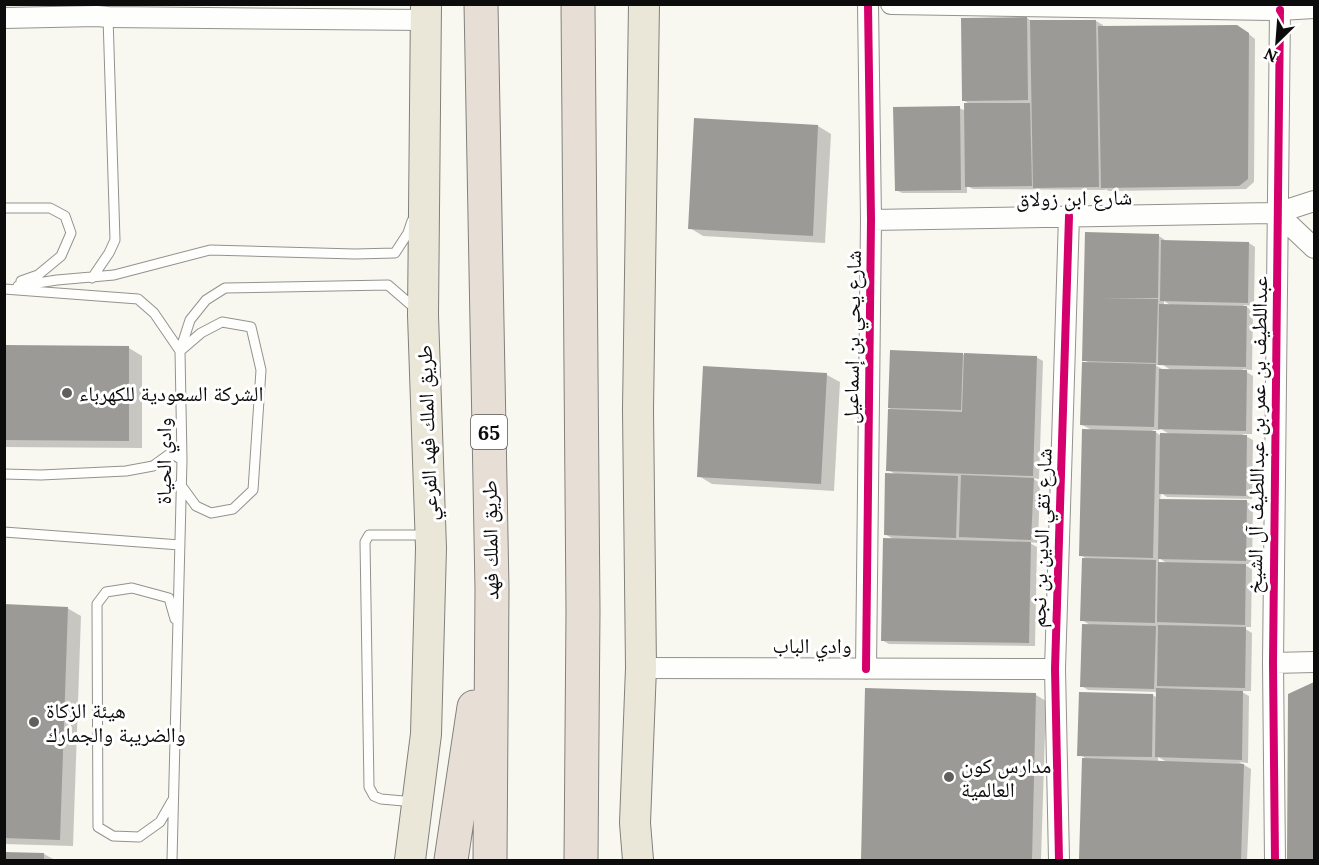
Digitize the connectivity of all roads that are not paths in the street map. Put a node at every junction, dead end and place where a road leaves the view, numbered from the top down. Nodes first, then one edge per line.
1 (578, 4) edge
2 (644, 4) edge
3 (868, 4) edge
4 (891, 4) edge
5 (481, 8) edge
6 (1314, 8) edge
7 (1280, 10) junction
8 (425, 12) edge
9 (108, 17) junction
10 (4, 18) edge
11 (424, 185) junction
12 (1314, 201) edge
13 (4, 208) edge
14 (1277, 213) junction
15 (1069, 216) junction
16 (871, 220) junction
17 (1314, 248) edge
18 (92, 278) junction
19 (4, 288) edge
20 (423, 315) junction
21 (180, 351) junction
22 (182, 460) junction
23 (4, 474) edge
24 (180, 484) junction
25 (4, 532) edge
26 (431, 535) junction
27 (180, 545) junction
28 (492, 590) junction
29 (583, 611) junction
30 (178, 627) junction
31 (1314, 662) edge
32 (1273, 663) junction
33 (641, 668) junction
34 (866, 669) junction
35 (1055, 669) junction
36 (174, 799) junction
37 (418, 802) junction
38 (172, 861) edge
39 (410, 861) edge
40 (451, 861) edge
41 (490, 861) edge
42 (581, 861) edge
43 (600, 861) edge
44 (638, 861) edge
45 (1059, 861) edge
46 (1275, 861) edge

1 - 29 highway
2 - 33 main road
3 - 16 street, شارع يحي بن إسماعيل
4 - 7 street
5 - 28 highway, طريق الملك فهد / 65
6 - 7 street
7 - 14 street, عبداللطيف بن عمر بن عبداللطيف آل الشيخ
8 - 9 street
8 - 11 main road, طريق الملك فهد الفرعي
9 - 10 street
9 - 18 lane
11 - 18 lane
11 - 20 main road, طريق الملك فهد الفرعي
12 - 14 street, شارع ابن زولاق
13 - 19 lane
14 - 15 street, شارع ابن زولاق
14 - 17 street
14 - 32 street, عبداللطيف بن عمر بن عبداللطيف آل الشيخ
15 - 16 street, شارع ابن زولاق
15 - 35 street, شارع تقي الدين بن نجم
16 - 34 street, شارع يحي بن إسماعيل
18 - 19 lane
19 - 21 lane
20 - 21 lane, وادي الحياة
20 - 26 main road, طريق الملك فهد الفرعي
21 - 22 lane, وادي الحياة
21 - 24 lane
22 - 23 lane
22 - 24 lane, وادي الحياة
24 - 27 lane, وادي الحياة
25 - 27 lane
26 - 37 main road, طريق الملك فهد الفرعي
26 - 37 lane
27 - 30 lane, وادي الحياة
28 - 40 highway
28 - 41 highway, طريق الملك فهد / 65
29 - 42 highway
29 - 43 highway
30 - 36 lane, وادي الحياة
30 - 36 lane
31 - 32 street
32 - 46 street, عبداللطيف بن عمر بن عبداللطيف آل الشيخ
33 - 34 street, وادي الباب
33 - 44 main road
34 - 35 street, وادي الباب
35 - 45 street, شارع تقي الدين بن نجم
36 - 38 lane, وادي الحياة
37 - 39 main road, طريق الملك فهد الفرعي

